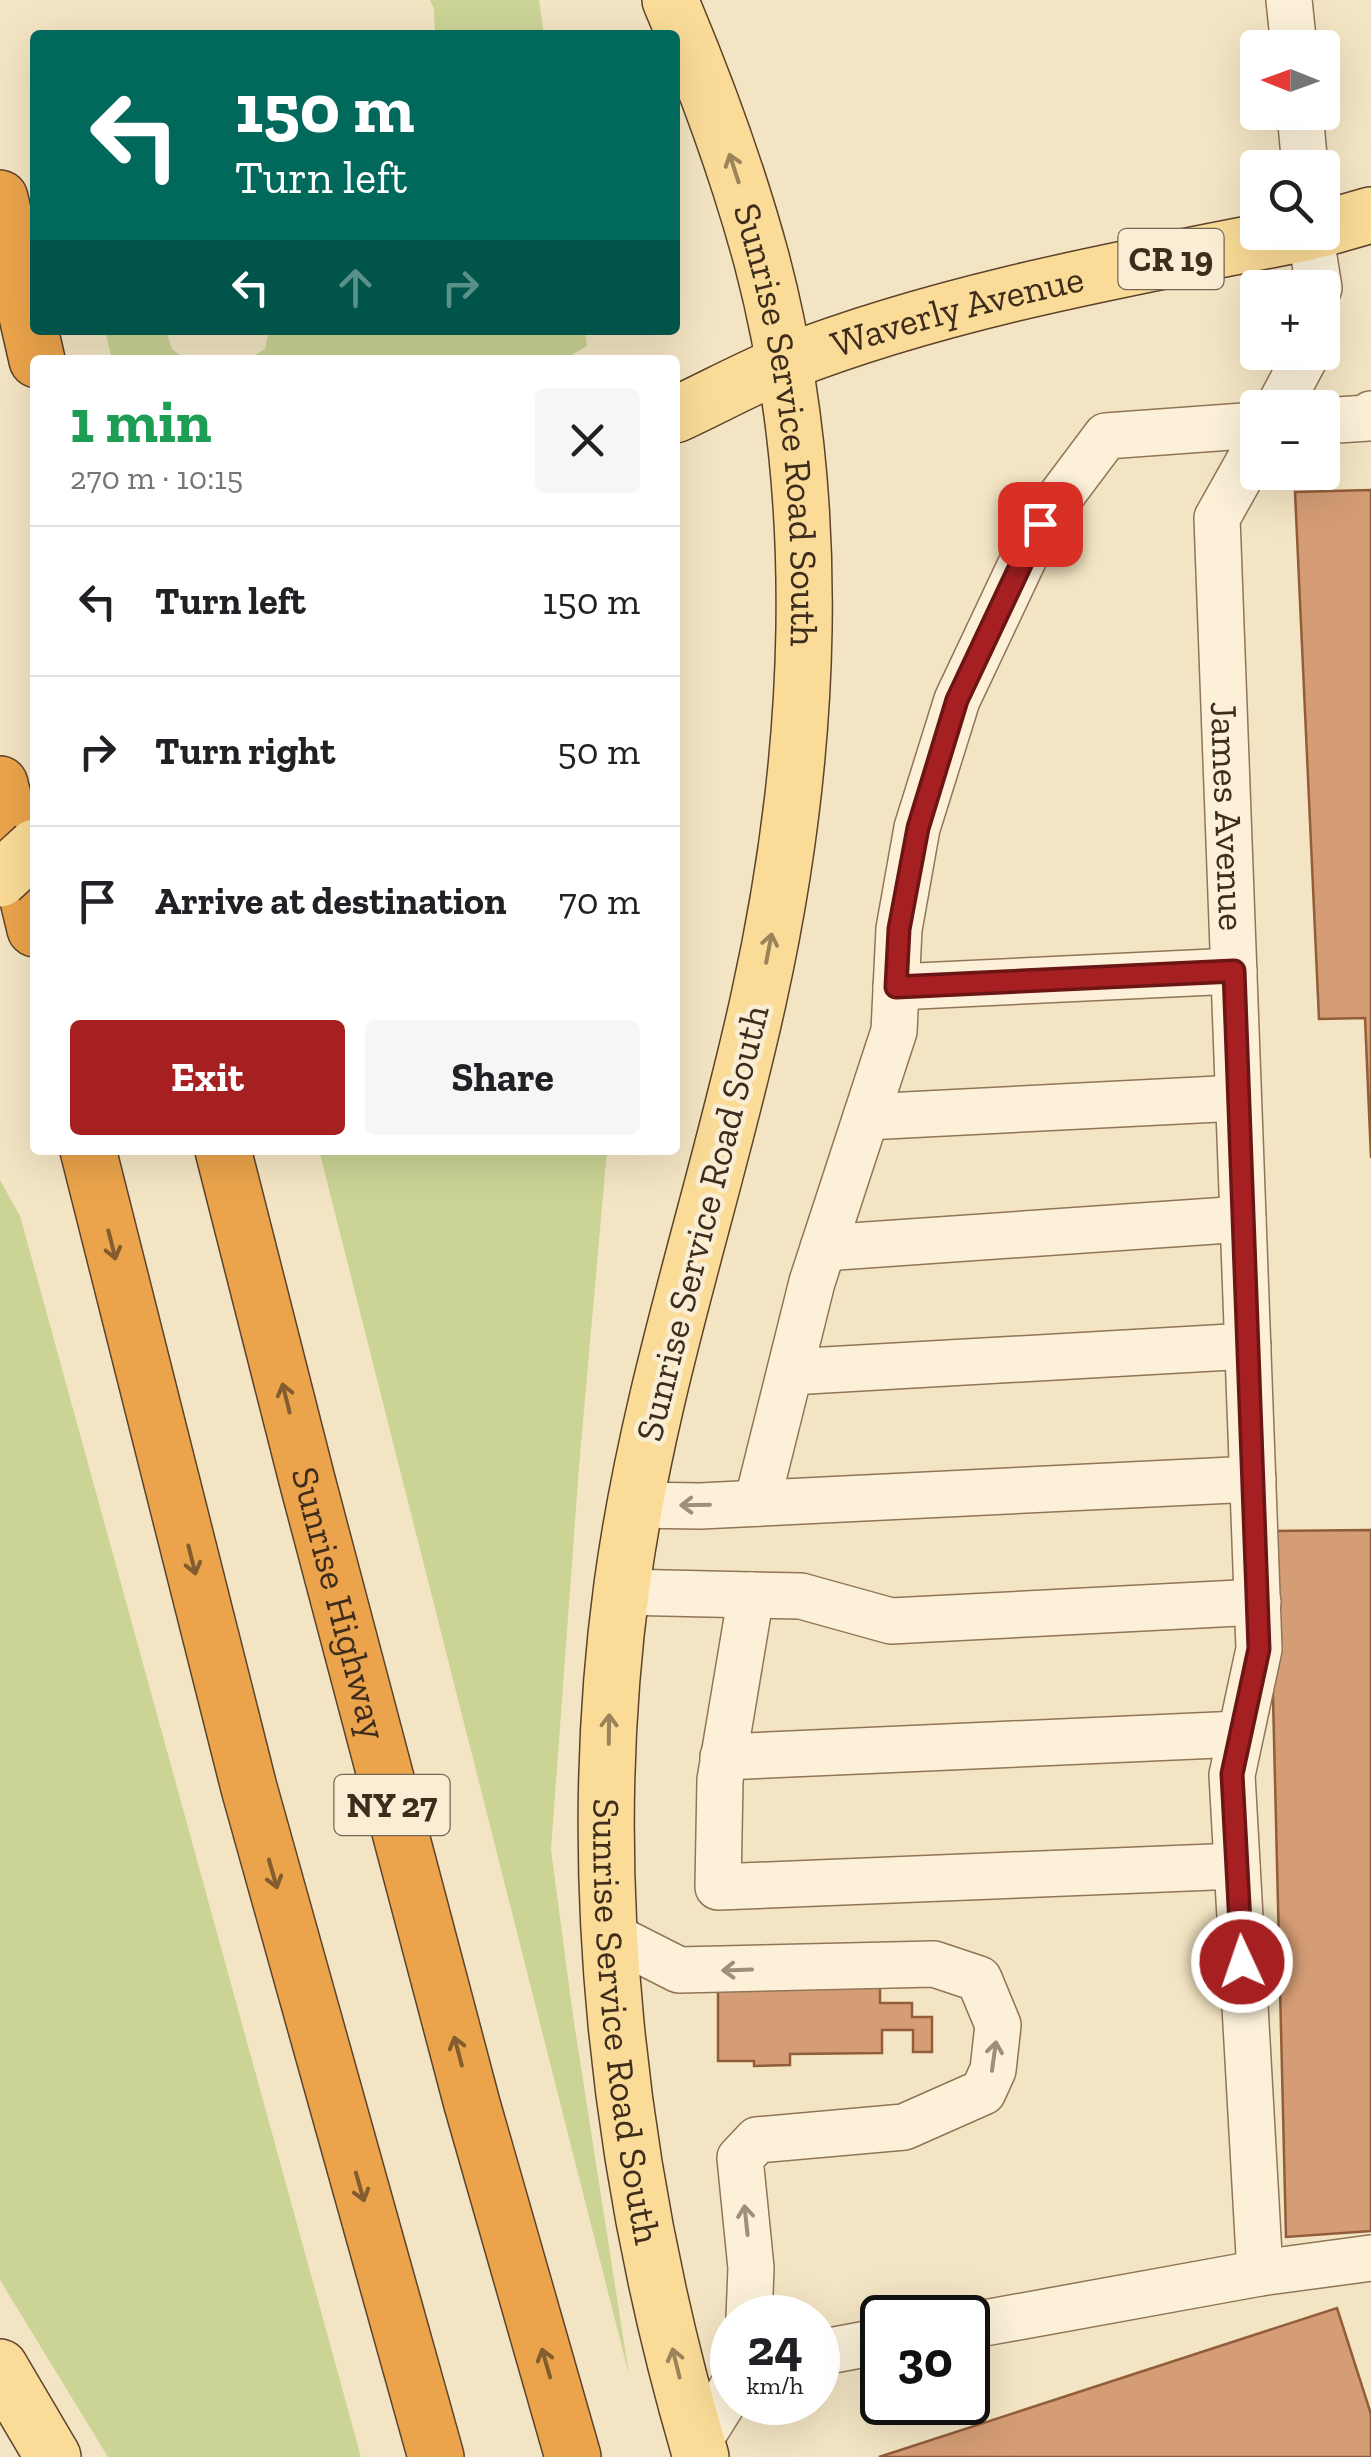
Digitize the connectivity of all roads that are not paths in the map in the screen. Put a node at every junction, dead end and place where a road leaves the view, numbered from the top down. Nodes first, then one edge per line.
1 (670, 0) edge
2 (1289, 0) edge
3 (1292, 30) edge
4 (0, 198) edge
5 (1371, 216) edge
6 (1340, 224) edge
7 (1240, 246) edge
8 (30, 326) edge
9 (784, 364) junction
10 (680, 413) edge
11 (1371, 414) edge
12 (1340, 419) edge
13 (1240, 426) edge
14 (1240, 476) edge
15 (0, 784) edge
16 (30, 852) edge
17 (0, 879) edge
18 (30, 908) edge
19 (1234, 971) junction
20 (896, 987) junction
21 (1238, 1098) junction
22 (866, 1117) junction
23 (89, 1155) edge
24 (224, 1155) edge
25 (1243, 1219) junction
26 (823, 1248) junction
27 (1248, 1346) junction
28 (790, 1372) junction
29 (1253, 1479) junction
30 (757, 1502) junction
31 (634, 1506) junction
32 (621, 1592) junction
33 (751, 1595) junction
34 (1258, 1602) junction
35 (1240, 1734) junction
36 (723, 1757) junction
37 (1237, 1866) junction
38 (610, 1935) junction
39 (1371, 2258) edge
40 (1260, 2273) junction
41 (750, 2295) edge
42 (990, 2322) edge
43 (3, 2379) edge
44 (712, 2425) edge
45 (699, 2450) edge
46 (53, 2457) edge
47 (436, 2457) edge
48 (573, 2457) edge

9 -> 1 main road, Sunrise Service Road South
2 - 3 street
4 - 8 highway
5 - 6 main road
7 - 9 main road, Waverly Avenue / CR 19
9 - 10 main road, Waverly Avenue / CR 19
31 -> 9 main road, Sunrise Service Road South
11 - 12 street
13 - 20 street
14 - 19 street, James Avenue
15 - 18 highway
16 - 17 main road, bridge
19 - 20 street
19 - 21 street, James Avenue
20 - 22 street
21 - 22 street
21 - 25 street, James Avenue
22 - 26 street
23 -> 47 highway
48 -> 24 highway, Sunrise Highway / NY 27
25 - 26 street
25 - 27 street, James Avenue
26 - 28 street
27 - 28 street
27 - 29 street, James Avenue
28 - 30 street
29 - 30 street
29 - 34 street, James Avenue
30 -> 31 street
31 - 32 main road, Sunrise Service Road South
32 - 33 street
38 -> 32 main road, Sunrise Service Road South
33 - 34 street
33 - 36 street
34 - 35 street, James Avenue
35 - 36 street
35 - 37 street, James Avenue
36 - 37 street
37 - 40 street, James Avenue
41 -> 38 street
45 -> 38 main road, Sunrise Service Road South
39 - 40 street
40 - 42 street
43 - 46 main road
44 - 45 street

